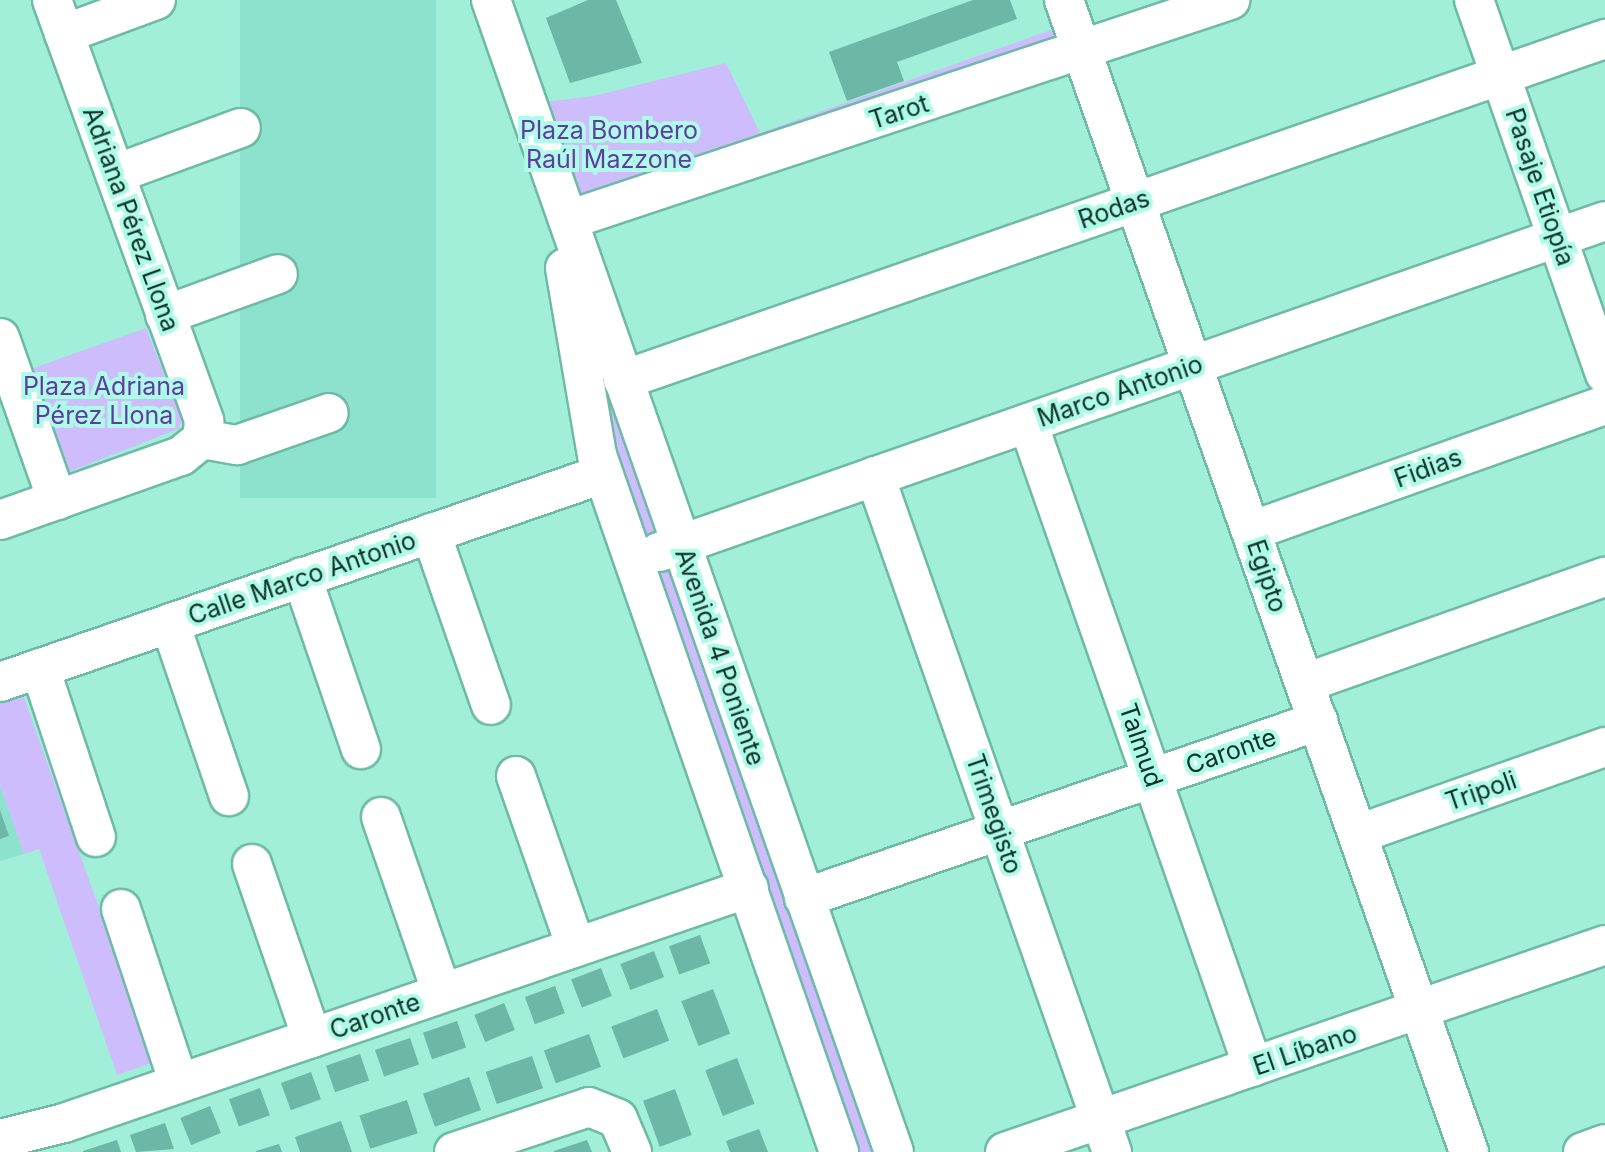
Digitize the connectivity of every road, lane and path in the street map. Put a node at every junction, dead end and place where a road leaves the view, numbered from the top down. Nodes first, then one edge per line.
1 (156, 0) edge
2 (491, 0) edge
3 (1064, 0) edge
4 (1230, 0) edge
5 (1474, 0) edge
6 (58, 17) edge
7 (1605, 39) edge
8 (1083, 52) junction
9 (1500, 75) junction
10 (241, 128) dead end
11 (547, 162) junction
12 (114, 174) junction
13 (1136, 202) junction
14 (568, 220) junction
15 (1605, 221) edge
16 (1557, 238) junction
17 (278, 274) dead end
18 (165, 315) junction
19 (0, 338) edge
20 (1193, 366) junction
21 (1605, 374) edge
22 (624, 380) junction
23 (1605, 405) edge
24 (328, 413) dead end
25 (1028, 423) junction
26 (202, 438) junction
27 (604, 474) junction
28 (876, 476) junction
29 (57, 500) junction
30 (0, 520) edge
31 (1251, 532) junction
32 (431, 533) junction
33 (680, 544) junction
34 (634, 561) junction
35 (302, 578) junction
36 (1605, 578) edge
37 (170, 623) junction
38 (40, 668) junction
39 (0, 682) edge
40 (1304, 683) junction
41 (492, 705) dead end
42 (1318, 721) junction
43 (1605, 747) edge
44 (360, 748) dead end
45 (516, 776) dead end
46 (1152, 778) junction
47 (229, 796) dead end
48 (382, 817) dead end
49 (1000, 831) junction
50 (1358, 834) junction
51 (96, 837) dead end
52 (252, 864) dead end
53 (748, 888) junction
54 (804, 898) junction
55 (120, 909) dead end
56 (1605, 945) edge
57 (576, 947) junction
58 (442, 993) junction
59 (1420, 1011) junction
60 (312, 1038) junction
61 (1254, 1068) junction
62 (180, 1083) junction
63 (1106, 1136) edge
64 (0, 1139) edge
65 (1605, 1144) edge
66 (454, 1152) edge
67 (632, 1152) edge
68 (839, 1152) edge
69 (894, 1152) edge
70 (1005, 1152) edge
71 (1470, 1152) edge
72 (1583, 1152) edge

1 - 6 street
2 - 11 street, Avenida 4 Poniente
3 - 8 street, Egipto
4 - 8 street, Tarot
5 - 9 street, Pasaje Etiopía
6 - 12 street, Adriana Pérez Llona
7 - 9 street, Rodas
8 - 13 street, Egipto
8 - 14 street, Tarot
9 - 13 street, Rodas
9 - 16 street, Pasaje Etiopía
10 - 12 street
11 - 14 street, Avenida 4 Poniente
11 - 27 street, Avenida 4 Poniente
12 - 18 street, Adriana Pérez Llona
13 - 20 street, Egipto
13 - 22 street, Rodas
14 - 22 street, Avenida 4 Poniente
15 - 16 street, Marco Antonio
16 - 20 street, Marco Antonio
16 - 21 street, Pasaje Etiopía
17 - 18 street
18 - 26 street, Adriana Pérez Llona
19 - 29 street
20 - 25 street, Marco Antonio
20 - 31 street, Egipto
22 - 33 street, Avenida 4 Poniente
23 - 31 street, Fidias
24 - 26 street
25 - 28 street, Marco Antonio
25 - 46 street, Talmud
26 - 29 street
27 - 32 street, Calle Marco Antonio
27 - 34 street, Avenida 4 Poniente
28 - 33 street, Marco Antonio
28 - 49 street, Trimegisto
29 - 30 street
31 - 40 street, Egipto
32 - 35 street, Calle Marco Antonio
32 - 41 street
33 - 34 street, Marco Antonio
33 - 54 street, Avenida 4 Poniente
34 - 53 street, Avenida 4 Poniente
35 - 37 street, Calle Marco Antonio
35 - 44 street
36 - 40 street
37 - 38 street, Calle Marco Antonio
37 - 47 street
38 - 39 street, Calle Marco Antonio
38 - 51 street
40 - 42 street, Egipto
42 - 46 street, Caronte
42 - 50 street, Egipto
43 - 50 street, Tripoli
45 - 57 street
46 - 49 street, Caronte
46 - 61 street, Talmud
48 - 58 street
49 - 54 street, Caronte
49 - 63 street, Trimegisto
50 - 59 street, Egipto
52 - 60 street
53 - 57 street, Caronte
53 - 68 street, Avenida 4 Poniente
54 - 69 street, Avenida 4 Poniente
55 - 62 street
56 - 59 street, El Líbano
57 - 58 street, Caronte
58 - 60 street, Caronte
59 - 61 street, El Líbano
59 - 71 street, Egipto
60 - 62 street, Caronte
61 - 63 street, El Líbano
62 - 64 street, Caronte
63 - 70 street, El Líbano
65 - 72 street
66 - 67 street

